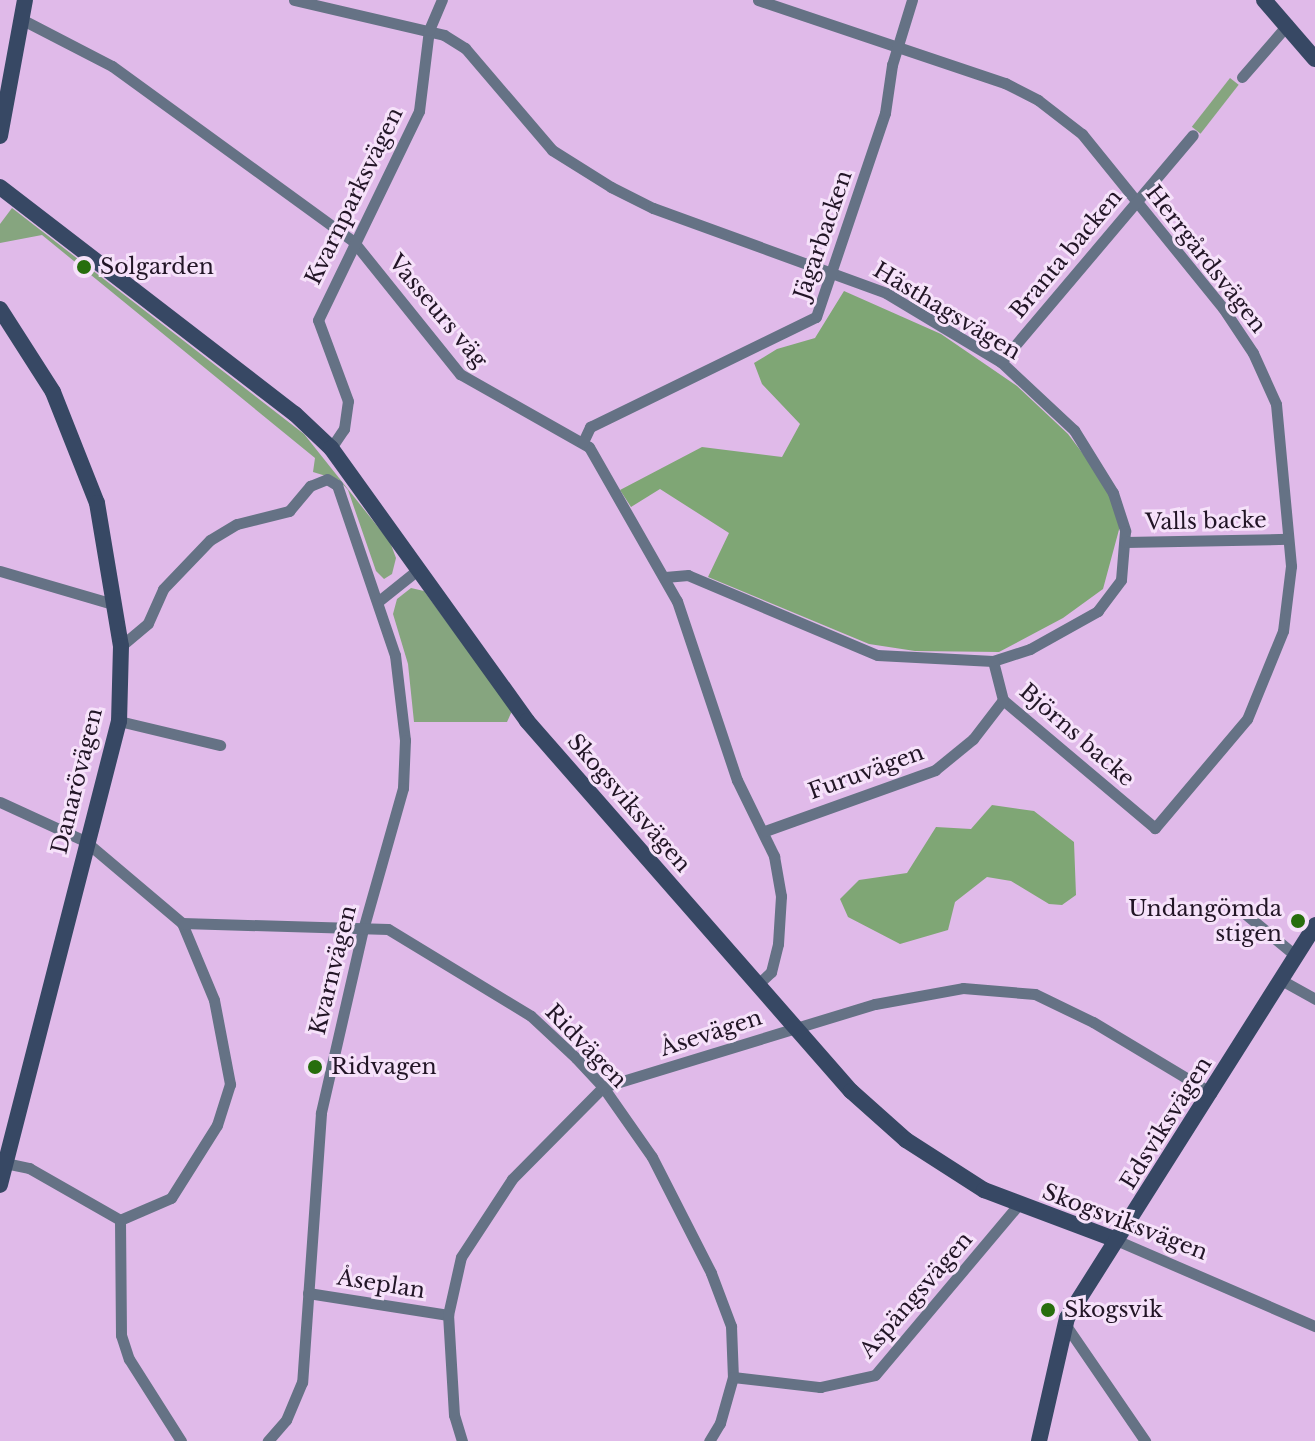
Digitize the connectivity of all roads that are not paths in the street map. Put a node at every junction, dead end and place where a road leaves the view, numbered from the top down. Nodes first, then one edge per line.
1 (25, 0) edge
2 (294, 0) edge
3 (442, 0) edge
4 (758, 0) edge
5 (912, 0) edge
6 (1264, 0) edge
7 (21, 19) junction
8 (1288, 24) junction
9 (429, 30) junction
10 (896, 46) junction
11 (1315, 59) edge
12 (1242, 77) dead end
13 (1193, 135) dead end
14 (0, 136) edge
15 (0, 187) edge
16 (1136, 202) junction
17 (353, 241) junction
18 (835, 272) junction
19 (0, 309) edge
20 (1001, 362) junction
21 (583, 442) junction
22 (331, 448) junction
23 (1288, 539) junction
24 (1125, 542) junction
25 (420, 568) junction
26 (0, 571) edge
27 (665, 577) junction
28 (380, 600) junction
29 (113, 604) junction
30 (121, 646) junction
31 (993, 661) junction
32 (1003, 700) junction
33 (119, 721) junction
34 (220, 745) dead end
35 (0, 802) edge
36 (1155, 828) joint
37 (765, 831) junction
38 (85, 841) junction
39 (1243, 912) dead end
40 (182, 923) junction
41 (1315, 925) edge
42 (363, 929) junction
43 (1296, 956) junction
44 (1283, 981) junction
45 (758, 984) junction
46 (1315, 999) edge
47 (793, 1027) junction
48 (603, 1087) junction
49 (1211, 1093) junction
50 (5, 1163) junction
51 (0, 1185) edge
52 (1019, 1204) junction
53 (120, 1220) junction
54 (1116, 1240) junction
55 (308, 1293) junction
56 (448, 1315) junction
57 (1065, 1324) junction
58 (1315, 1326) edge
59 (733, 1377) junction
60 (181, 1441) edge
61 (268, 1441) edge
62 (462, 1441) edge
63 (709, 1441) edge
64 (1039, 1441) edge
65 (1145, 1441) edge

1 - 7 street
2 - 9 street, Hästhagsvägen
3 - 9 street, Kvarnparksvägen
4 - 10 street, Herrgårdsvägen
5 - 10 street, Jägarbacken
6 - 8 street
7 - 14 street
7 - 17 street, Vasseurs väg
8 - 11 street
8 - 12 street
9 - 17 street, Kvarnparksvägen
9 - 18 street, Hästhagsvägen
10 - 16 street, Herrgårdsvägen
10 - 18 street, Jägarbacken
13 - 16 street, Branta backen
15 - 22 street, Skogsviksvägen
16 - 20 street, Branta backen
16 - 23 street, Herrgårdsvägen
17 - 21 street, Vasseurs väg
17 - 22 street, Kvarnparksvägen
18 - 20 street, Hästhagsvägen
18 - 21 street, Jägarbacken
19 - 29 street, Danarövägen
20 - 24 street, Hästhagsvägen
21 - 27 street, Vasseurs väg
22 - 25 street, Skogsviksvägen
23 - 24 street, Valls backe
23 - 36 street, Herrgårdsvägen
24 - 31 street, Hästhagsvägen
25 - 28 street
25 - 45 street, Skogsviksvägen
26 - 29 street
27 - 31 street, Hästhagsvägen
27 - 37 street, Vasseurs väg
28 - 30 street, Kvarnvägen
28 - 42 street, Kvarnvägen
29 - 30 street, Danarövägen
30 - 33 street, Danarövägen
31 - 32 street, Björns backe
32 - 36 street, Björns backe
32 - 37 street, Furuvägen
33 - 34 street
33 - 38 street, Danarövägen
35 - 38 street
37 - 45 street, Vasseurs väg
38 - 40 street
38 - 50 street, Danarövägen
39 - 43 street
40 - 42 street, Ridvägen
40 - 53 street
41 - 43 street, Edsviksvägen
42 - 48 street, Ridvägen
42 - 55 street, Kvarnvägen
43 - 44 street, Edsviksvägen
44 - 46 street
44 - 49 street, Edsviksvägen
45 - 47 street, Skogsviksvägen
47 - 48 street, Åsevägen
47 - 49 street, Åsevägen
47 - 52 street, Skogsviksvägen
48 - 56 street, Åsevägen
48 - 59 street, Ridvägen
49 - 54 street, Edsviksvägen
50 - 51 street, Danarövägen
50 - 53 street
52 - 54 street, Skogsviksvägen
52 - 59 street, Aspängsvägen
53 - 60 street
54 - 57 street, Edsviksvägen
54 - 58 street, Skogsviksvägen
55 - 56 street, Åseplan
55 - 61 street, Kvarnvägen
56 - 62 street, Åsevägen
57 - 64 street, Edsviksvägen
57 - 65 street
59 - 63 street, Ridvägen

